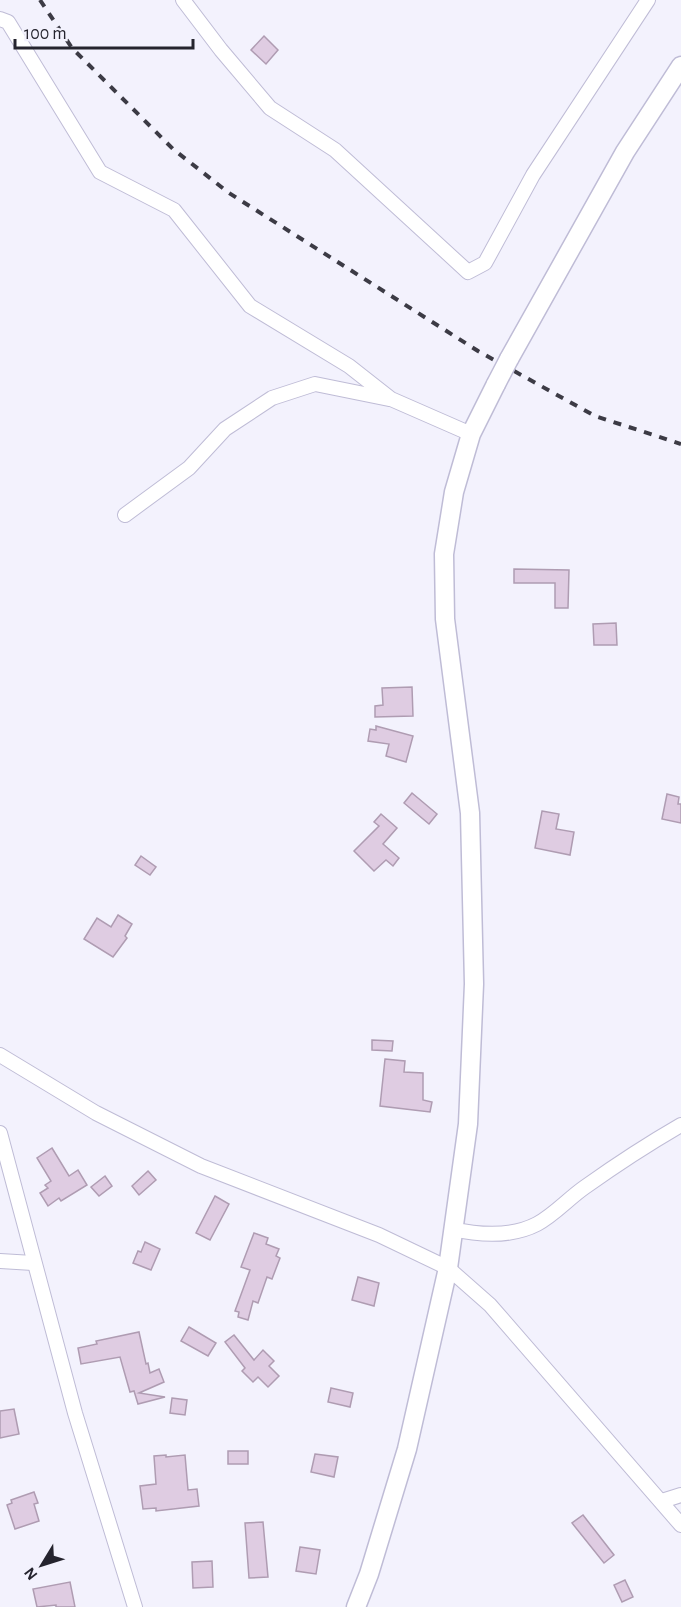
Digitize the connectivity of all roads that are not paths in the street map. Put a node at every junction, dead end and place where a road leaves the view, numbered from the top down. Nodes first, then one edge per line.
1 (183, 0) edge
2 (648, 0) edge
3 (0, 19) edge
4 (681, 66) edge
5 (391, 399) junction
6 (471, 434) junction
7 (125, 515) dead end
8 (0, 1054) edge
9 (681, 1125) edge
10 (0, 1133) edge
11 (452, 1228) junction
12 (0, 1261) edge
13 (33, 1263) junction
14 (448, 1268) junction
15 (681, 1495) edge
16 (662, 1501) junction
17 (680, 1523) edge
18 (135, 1607) edge
19 (356, 1607) edge

1 - 2 street
3 - 5 street
4 - 6 main road, bridge
5 - 6 street
5 - 7 street
6 - 11 main road
8 - 14 street
9 - 11 street
10 - 13 street
11 - 14 main road
12 - 13 street
13 - 18 street
14 - 16 street
14 - 19 main road
15 - 16 street
16 - 17 street

